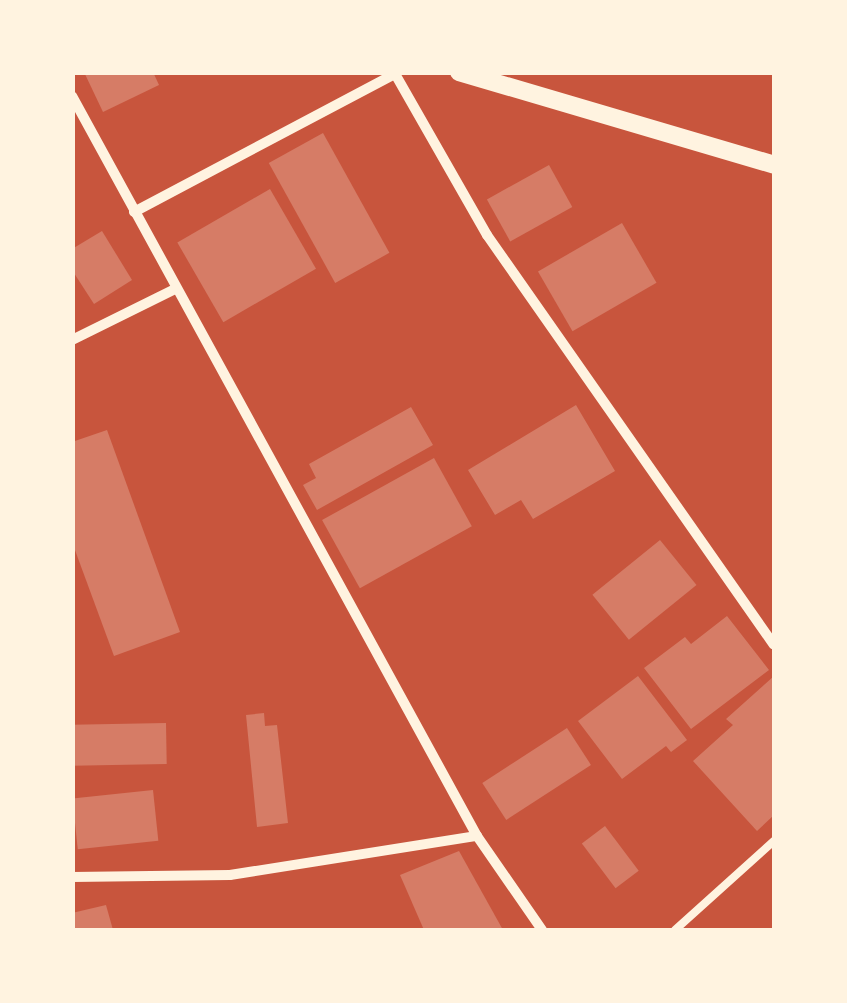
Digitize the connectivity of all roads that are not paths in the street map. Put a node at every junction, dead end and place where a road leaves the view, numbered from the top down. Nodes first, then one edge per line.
1 (459, 72) edge
2 (394, 73) edge
3 (72, 96) edge
4 (774, 165) edge
5 (134, 212) junction
6 (176, 289) junction
7 (72, 340) edge
8 (774, 645) edge
9 (477, 836) junction
10 (774, 842) edge
11 (72, 877) edge
12 (542, 930) edge
13 (675, 930) edge

1 - 4 street
2 - 5 street
2 - 8 street
3 - 5 street
5 - 6 street
6 - 7 street
6 - 9 street
9 - 11 street
9 - 12 street
10 - 13 lane

